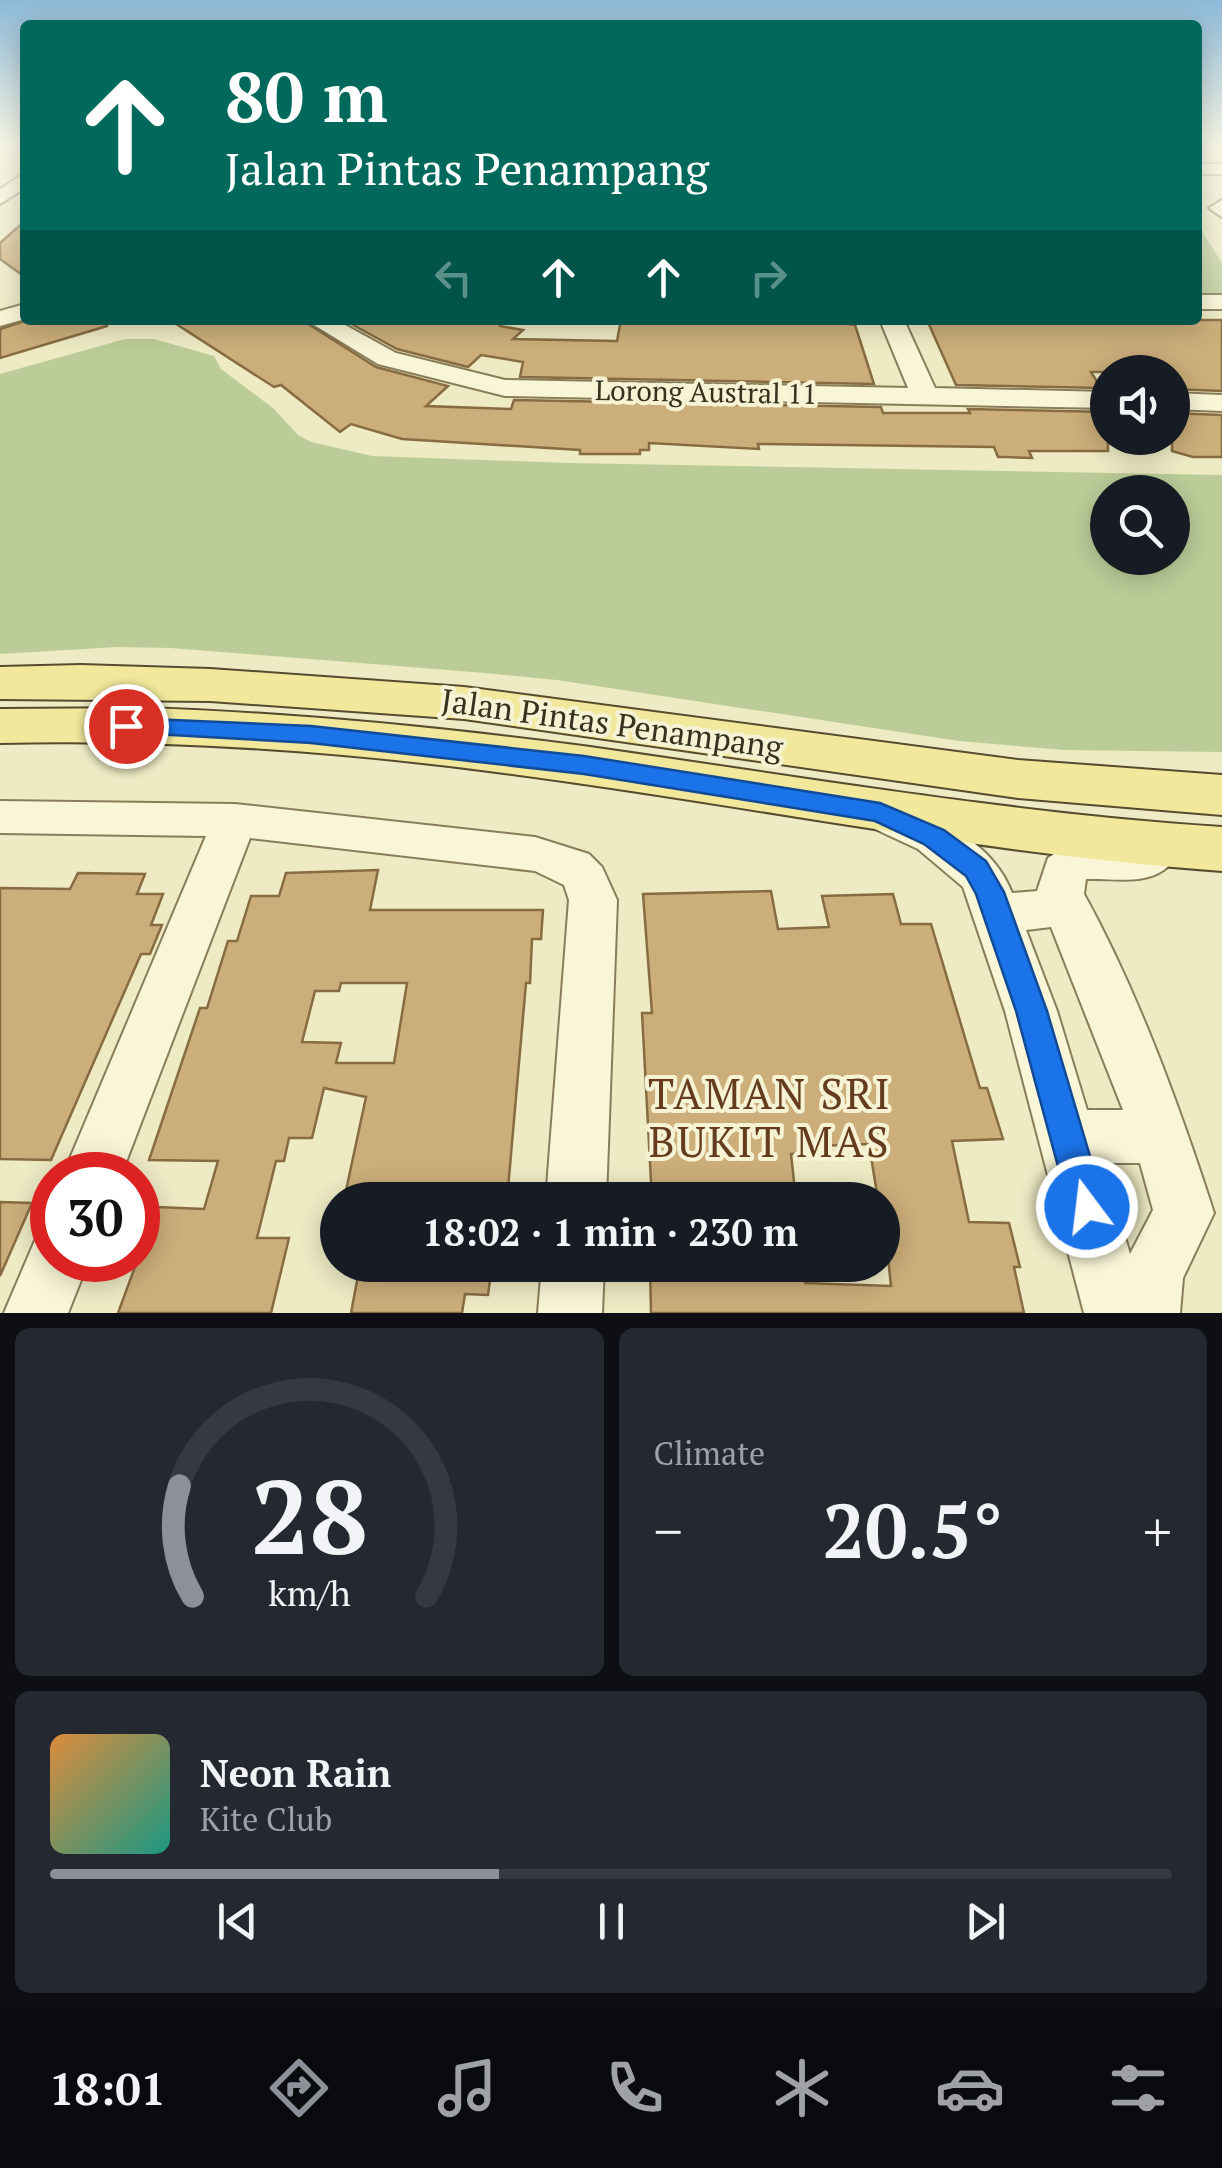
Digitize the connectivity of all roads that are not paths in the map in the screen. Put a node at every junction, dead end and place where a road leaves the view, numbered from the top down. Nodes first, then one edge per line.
1 (327, 325) edge
2 (894, 325) edge
3 (925, 396) junction
4 (1090, 400) edge
5 (1190, 402) edge
6 (1222, 403) edge
7 (0, 684) edge
8 (0, 726) edge
9 (1222, 795) edge
10 (880, 812) junction
11 (0, 817) edge
12 (235, 820) junction
13 (1161, 846) junction
14 (1222, 849) edge
15 (1067, 907) junction
16 (998, 913) junction
17 (1067, 1136) junction
18 (1161, 1136) junction
19 (101, 1152) edge
20 (577, 1182) edge
21 (49, 1282) edge
22 (572, 1282) edge
23 (36, 1313) edge
24 (570, 1313) edge
25 (1116, 1313) edge
26 (1148, 1313) edge

1 - 3 street, Lorong Austral 11
2 - 3 street
3 - 4 street, Lorong Austral 11
5 - 6 street
7 - 9 main road, Jalan Pintas Penampang
8 - 10 main road, Jalan Pintas Penampang
10 - 13 main road, Jalan Pintas Penampang
10 - 16 street
11 - 12 street
12 - 19 street
12 - 20 street
13 - 14 main road, Jalan Pintas Penampang
13 - 15 street
15 - 16 street
15 - 18 street
16 - 17 street
17 - 18 street
17 - 25 street
18 - 26 street
21 - 23 street
22 - 24 street

